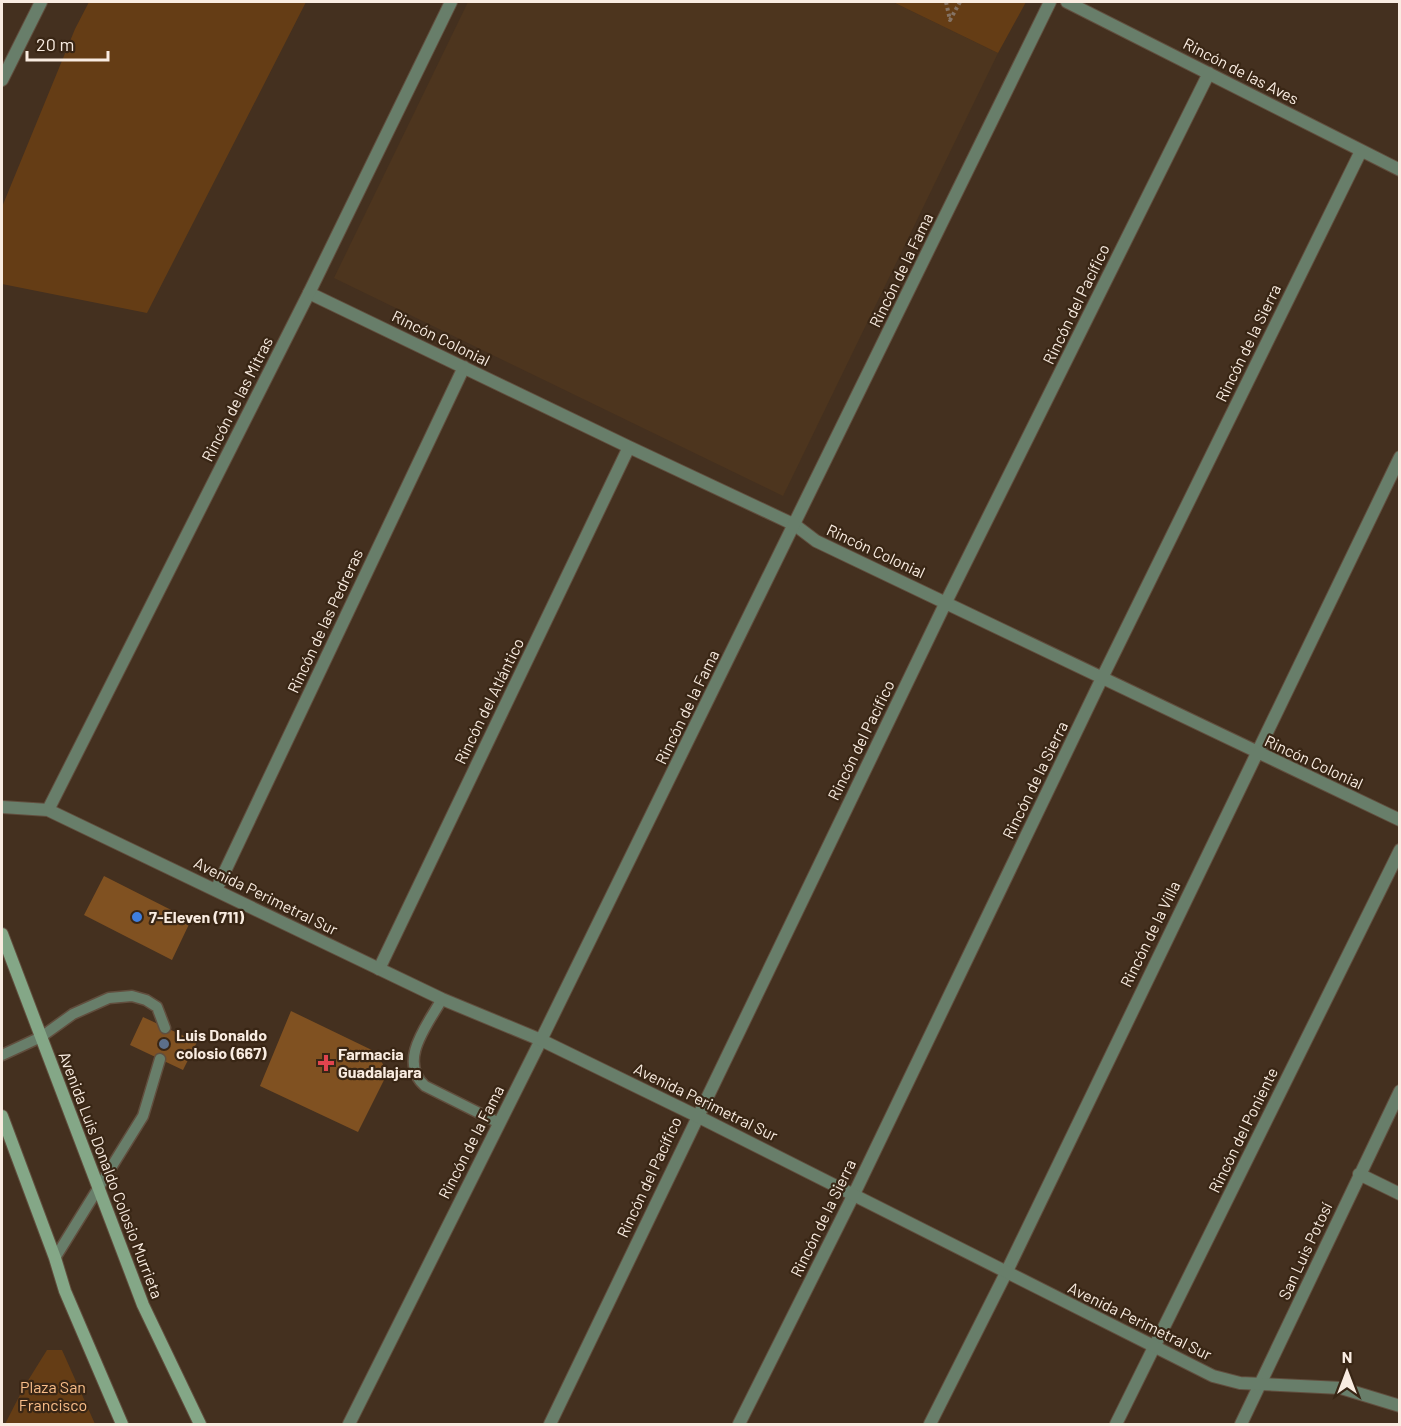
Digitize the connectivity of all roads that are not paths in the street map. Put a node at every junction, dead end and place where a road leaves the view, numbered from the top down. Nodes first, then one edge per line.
1 (41, 2) edge
2 (451, 2) edge
3 (1050, 2) edge
4 (1067, 2) edge
5 (1209, 73) junction
6 (2, 80) edge
7 (1361, 151) junction
8 (1400, 170) edge
9 (309, 293) junction
10 (465, 367) junction
11 (629, 447) junction
12 (1400, 457) edge
13 (795, 525) junction
14 (946, 602) junction
15 (1102, 678) junction
16 (1256, 753) junction
17 (2, 807) edge
18 (48, 810) junction
19 (1400, 820) edge
20 (1400, 850) edge
21 (216, 890) junction
22 (2, 934) edge
23 (378, 969) junction
24 (442, 999) junction
25 (165, 1028) dead end
26 (42, 1038) junction
27 (541, 1040) junction
28 (2, 1055) edge
29 (160, 1059) dead end
30 (1400, 1091) edge
31 (2, 1116) edge
32 (697, 1116) junction
33 (499, 1123) junction
34 (1359, 1174) junction
35 (98, 1188) junction
36 (854, 1194) junction
37 (1400, 1194) edge
38 (55, 1258) junction
39 (1006, 1272) junction
40 (1155, 1347) junction
41 (1260, 1385) junction
42 (1400, 1406) edge
43 (122, 1425) edge
44 (200, 1425) edge
45 (350, 1425) edge
46 (550, 1425) edge
47 (739, 1425) edge
48 (930, 1425) edge
49 (1116, 1425) edge
50 (1241, 1425) edge

1 - 6 street
2 - 9 street, Rincón de las Mitras
3 - 13 street, Rincón de la Fama
4 - 5 street, Rincón de las Aves
5 - 7 street, Rincón de las Aves
5 - 14 street, Rincón del Pacífico
7 - 8 street, Rincón de las Aves
7 - 15 street, Rincón de la Sierra
9 - 10 street, Rincón Colonial
9 - 18 street, Rincón de las Mitras
10 - 11 street, Rincón Colonial
10 - 21 street, Rincón de las Pedreras
11 - 13 street, Rincón Colonial
11 - 23 street, Rincón del Atlántico
12 - 16 street, Rincón de la Villa
13 - 14 street, Rincón Colonial
13 - 27 street, Rincón de la Fama
14 - 15 street, Rincón Colonial
14 - 32 street, Rincón del Pacífico
15 - 16 street, Rincón Colonial
15 - 36 street, Rincón de la Sierra
16 - 19 street, Rincón Colonial
16 - 39 street, Rincón de la Villa
17 - 18 street, Avenida Perimetral Sur
18 - 21 street, Avenida Perimetral Sur
20 - 40 street, Rincón del Poniente
21 - 23 street, Avenida Perimetral Sur
22 - 26 main road, Avenida Luis Donaldo Colosio Murrieta
23 - 24 street, Avenida Perimetral Sur
24 - 27 street, Avenida Perimetral Sur
24 - 33 lane
25 - 26 lane
26 - 28 lane
26 - 35 main road, Avenida Luis Donaldo Colosio Murrieta
27 - 32 street, Avenida Perimetral Sur
27 - 33 street, Rincón de la Fama
29 - 35 lane
30 - 34 street, San Luis Potosí
31 - 38 main road
32 - 36 street, Avenida Perimetral Sur
32 - 46 street, Rincón del Pacífico
33 - 45 street, Rincón de la Fama
34 - 37 street
34 - 41 street, San Luis Potosí
35 - 38 lane
35 - 44 main road, Avenida Luis Donaldo Colosio Murrieta
36 - 39 street, Avenida Perimetral Sur
36 - 47 street, Rincón de la Sierra
38 - 43 main road
39 - 40 street, Avenida Perimetral Sur
39 - 48 street, Rincón de la Villa
40 - 41 street, Avenida Perimetral Sur
40 - 49 street, Rincón del Poniente
41 - 42 street, Avenida Perimetral Sur
41 - 50 street, San Luis Potosí

